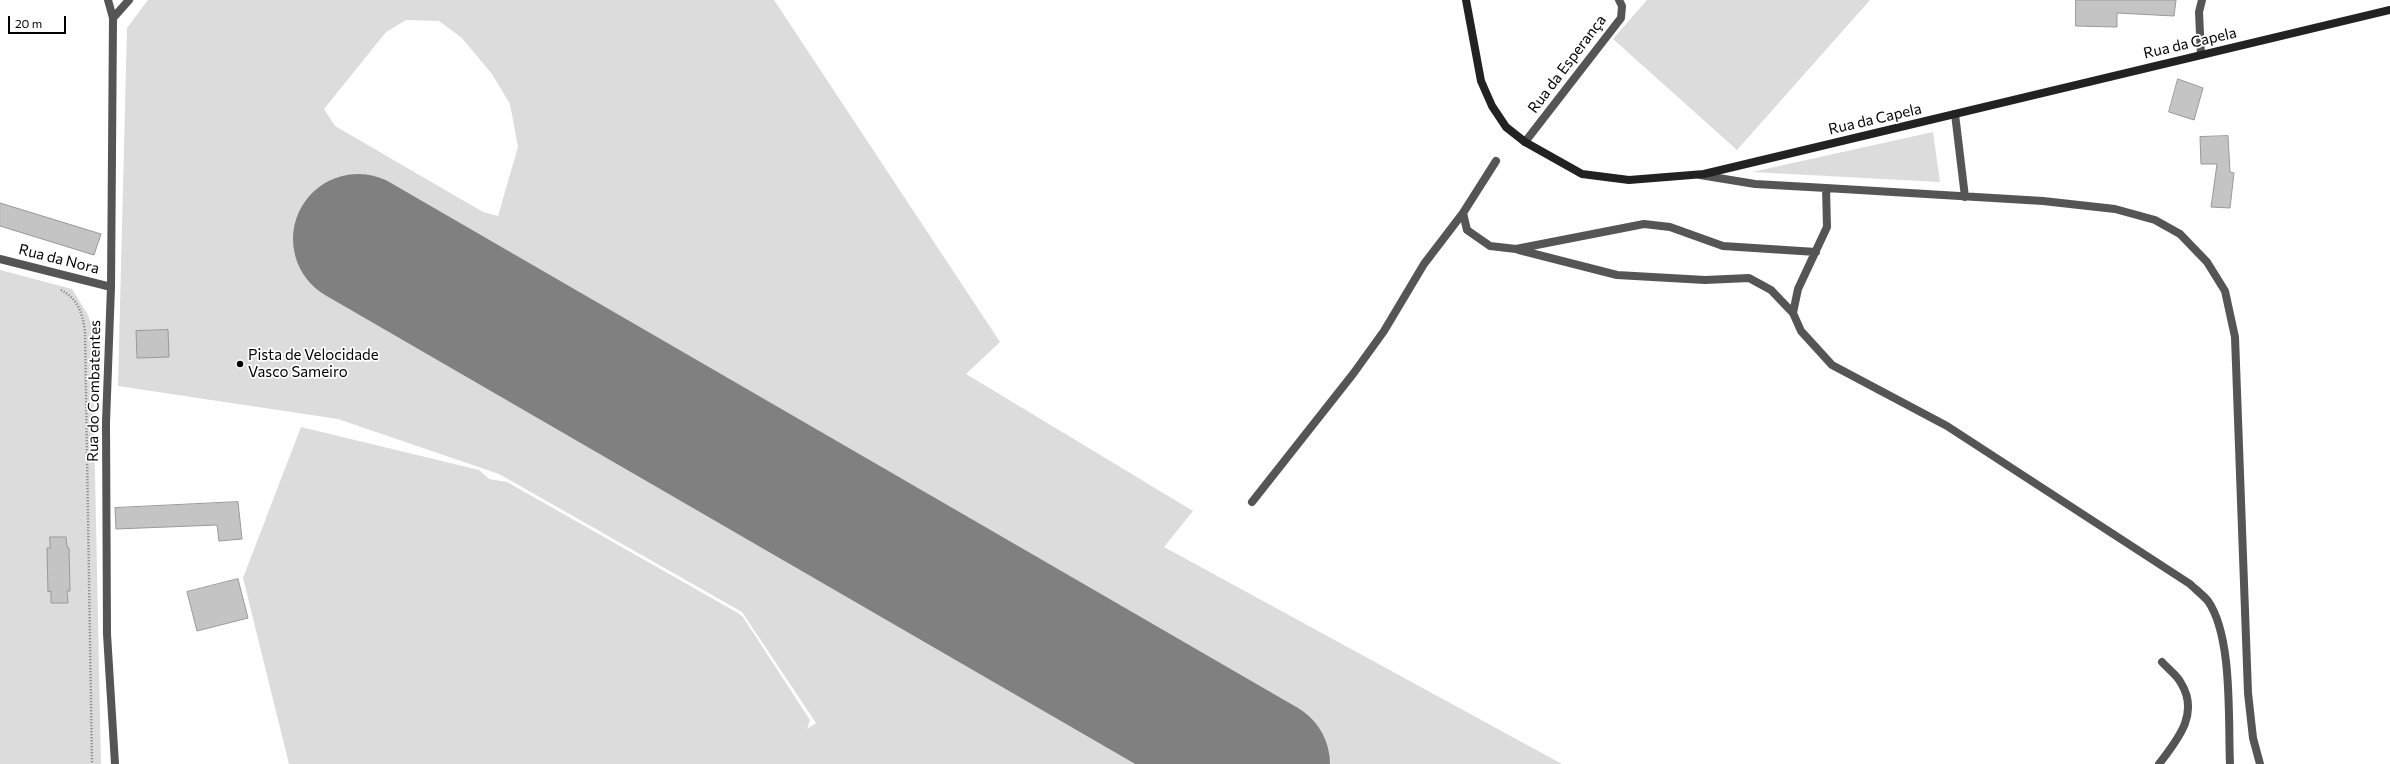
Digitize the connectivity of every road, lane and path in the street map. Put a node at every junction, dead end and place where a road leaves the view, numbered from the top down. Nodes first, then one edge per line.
1 (108, 0) edge
2 (129, 0) edge
3 (1466, 0) edge
4 (1619, 0) edge
5 (2202, 0) edge
6 (2390, 10) edge
7 (113, 18) junction
8 (2201, 55) junction
9 (1955, 114) junction
10 (1525, 142) junction
11 (1496, 161) dead end
12 (1697, 175) junction
13 (1826, 188) junction
14 (1965, 197) junction
15 (1463, 213) junction
16 (1516, 249) junction
17 (1816, 252) junction
18 (0, 259) edge
19 (110, 287) junction
20 (56, 288) dead end
21 (1794, 313) junction
22 (1252, 502) dead end
23 (2162, 662) dead end
24 (92, 764) edge
25 (115, 764) edge
26 (2159, 764) edge
27 (2230, 764) edge
28 (2260, 764) edge

1 - 7 street, Rua do Combatentes
2 - 7 street
3 - 10 street, Rua da Capela
4 - 10 street, Rua da Esperança
5 - 8 street
6 - 8 street, Rua da Capela
7 - 19 street, Rua do Combatentes
8 - 9 street, Rua da Capela
9 - 12 street, Rua da Capela
9 - 14 street
10 - 12 street, Rua da Capela
11 - 15 street
12 - 13 street
13 - 14 street
13 - 17 street
14 - 28 street
15 - 16 street
15 - 22 street
16 - 17 street
16 - 21 street
17 - 21 street
18 - 19 street, Rua da Nora
19 - 25 street, Rua do Combatentes
20 - 24 path
21 - 27 street
23 - 26 street

